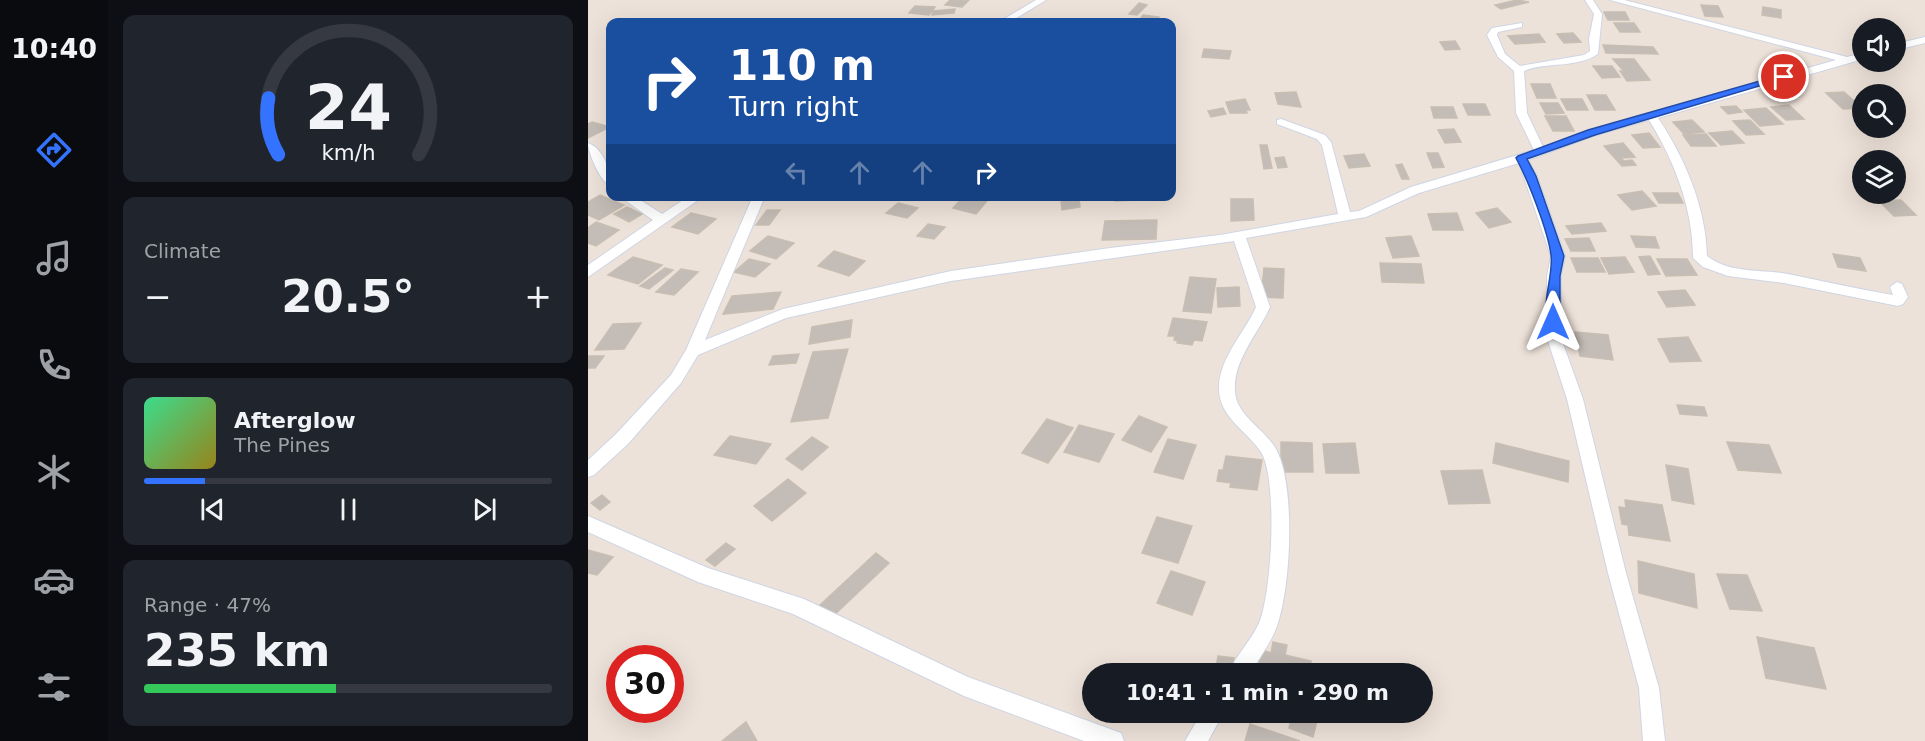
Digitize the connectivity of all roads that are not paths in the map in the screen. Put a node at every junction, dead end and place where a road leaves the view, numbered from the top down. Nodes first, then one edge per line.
1 (1042, 0) edge
2 (1590, 0) edge
3 (1614, 0) edge
4 (1011, 18) edge
5 (1519, 25) dead end
6 (1925, 40) edge
7 (1906, 45) edge
8 (1852, 59) edge
9 (1846, 60) junction
10 (1519, 70) junction
11 (1651, 116) junction
12 (1281, 122) dead end
13 (588, 146) edge
14 (1540, 152) junction
15 (1522, 158) junction
16 (606, 174) edge
17 (633, 201) edge
18 (690, 201) edge
19 (757, 201) edge
20 (1345, 217) junction
21 (662, 220) junction
22 (1239, 236) junction
23 (588, 272) edge
24 (1897, 287) dead end
25 (693, 351) junction
26 (588, 470) edge
27 (588, 524) edge
28 (1245, 663) edge
29 (1207, 723) edge
30 (1113, 741) edge
31 (1196, 741) edge
32 (1654, 741) edge

1 - 4 street
2 - 10 street
3 - 9 street
5 - 10 street
6 - 7 street
8 - 9 street
9 - 11 street
10 - 14 street
11 - 14 street
11 - 24 street
12 - 20 street
13 - 16 street
14 - 15 street
15 - 20 street
15 - 32 street
17 - 21 street
18 - 21 street
19 - 25 street
20 - 22 street
21 - 23 street
22 - 25 street
22 - 28 street
25 - 26 street
27 - 30 street
29 - 31 street

